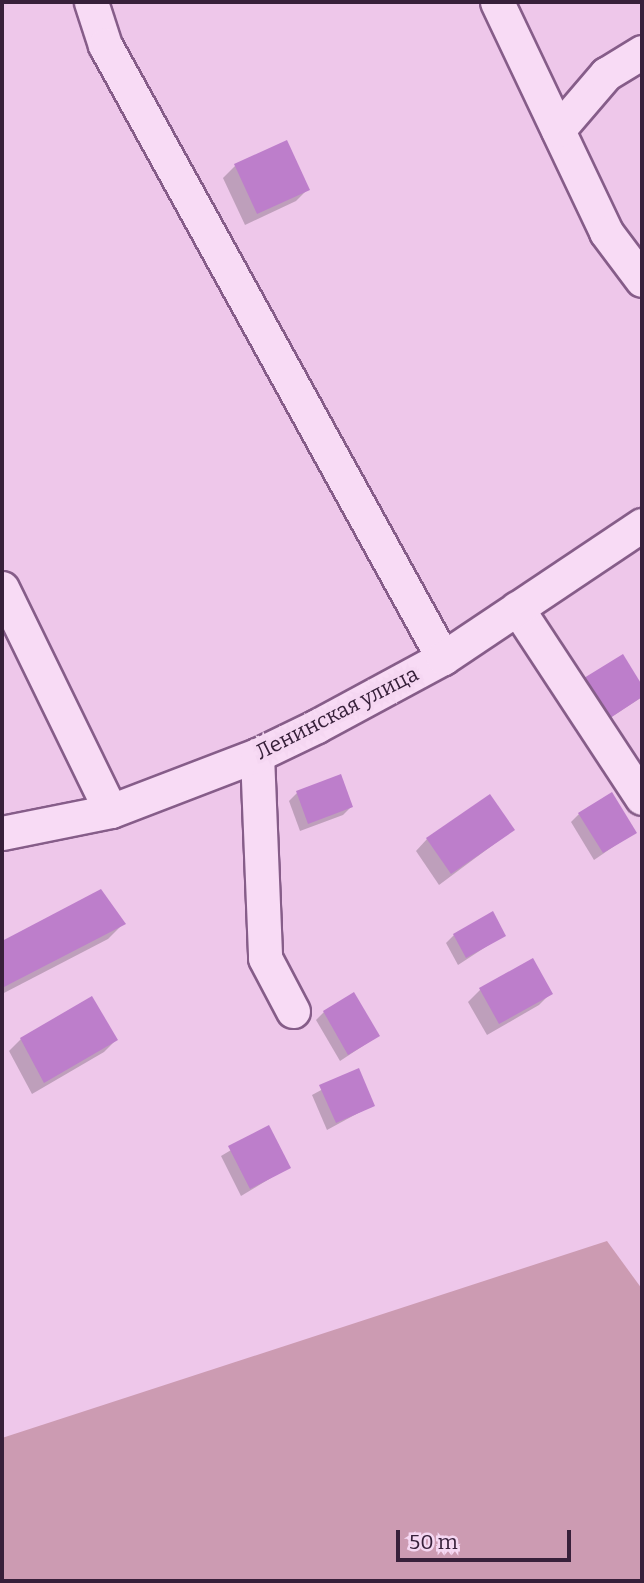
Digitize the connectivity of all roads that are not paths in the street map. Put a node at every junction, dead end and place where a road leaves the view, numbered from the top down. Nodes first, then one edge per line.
1 (91, 2) edge
2 (497, 2) edge
3 (642, 52) edge
4 (558, 130) junction
5 (642, 280) edge
6 (642, 525) edge
7 (2, 589) edge
8 (517, 608) junction
9 (443, 658) junction
10 (257, 755) junction
11 (642, 798) edge
12 (111, 811) junction
13 (2, 833) edge
14 (293, 1011) dead end

1 - 9 street
2 - 4 street
3 - 4 street
4 - 5 street
6 - 8 street, Ленинская улица
7 - 12 street
8 - 9 street, Ленинская улица
8 - 11 street
9 - 10 street, Ленинская улица
10 - 12 street, Ленинская улица
10 - 14 street
12 - 13 street, Ленинская улица

